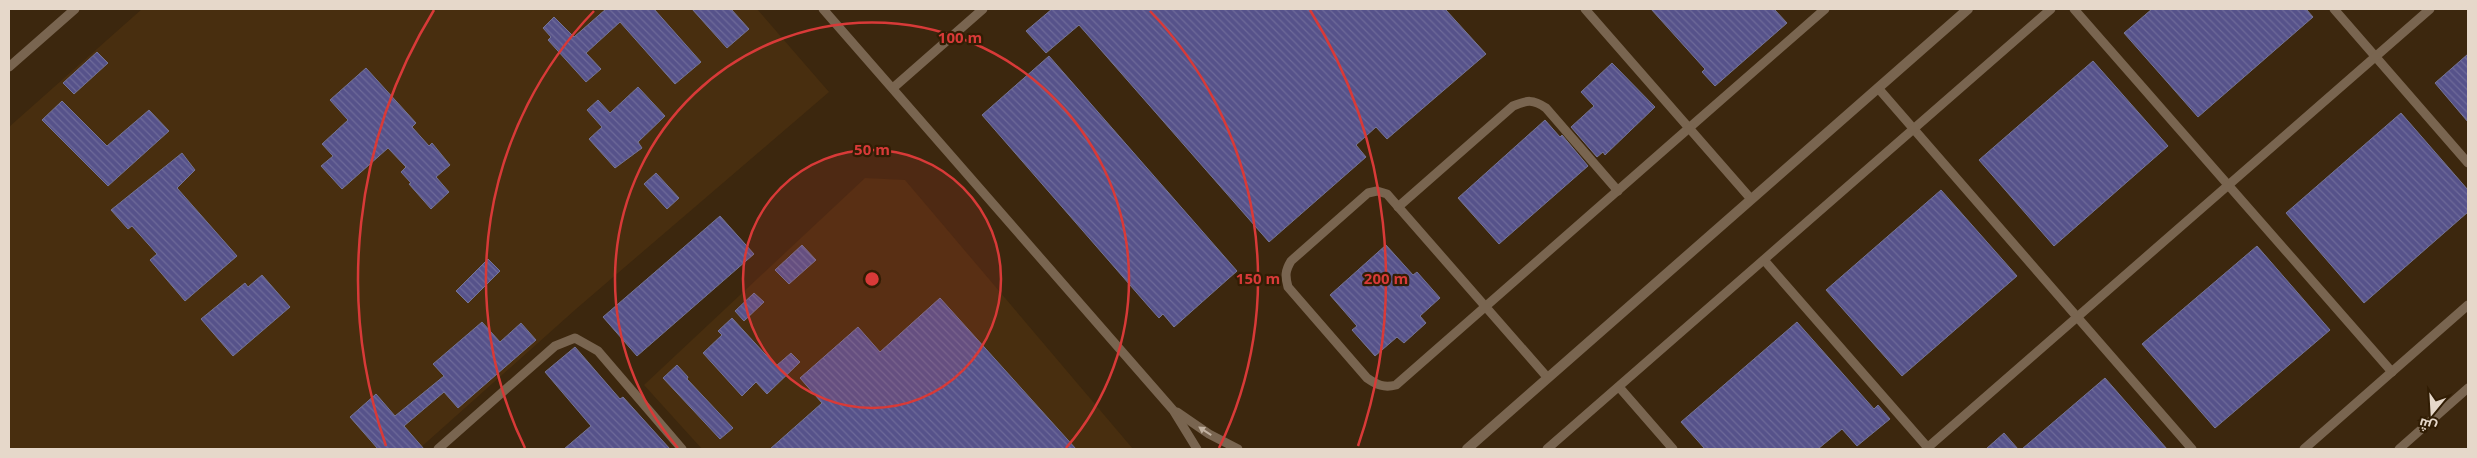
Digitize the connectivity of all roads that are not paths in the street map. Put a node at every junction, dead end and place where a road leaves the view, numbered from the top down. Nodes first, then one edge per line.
1 (75, 9) edge
2 (823, 9) edge
3 (983, 9) edge
4 (1586, 9) edge
5 (1968, 9) edge
6 (2051, 9) edge
7 (2074, 9) edge
8 (2334, 9) edge
9 (2430, 9) edge
10 (1821, 10) edge
11 (2376, 56) junction
12 (9, 67) edge
13 (893, 88) junction
14 (1878, 88) junction
15 (1689, 128) junction
16 (1914, 129) junction
17 (2468, 163) edge
18 (2228, 185) junction
19 (1618, 191) junction
20 (1751, 199) junction
21 (1398, 207) junction
22 (1764, 260) junction
23 (2468, 305) edge
24 (1486, 307) junction
25 (2077, 317) junction
26 (2392, 372) junction
27 (1547, 377) junction
28 (1619, 387) junction
29 (2468, 388) edge
30 (1173, 410) junction
31 (1476, 439) junction
32 (438, 449) edge
33 (682, 449) edge
34 (1197, 449) edge
35 (1238, 449) edge
36 (1462, 449) edge
37 (1467, 449) edge
38 (1548, 449) edge
39 (1672, 449) edge
40 (1928, 449) edge
41 (2192, 449) edge
42 (2304, 449) edge
43 (2399, 449) edge

1 - 12 lane
2 - 13 lane
3 - 13 lane
4 - 15 lane
5 - 14 street
6 - 16 lane
7 - 18 lane
8 - 11 lane
9 - 11 lane
10 - 15 lane
11 - 17 lane
11 - 18 lane
13 - 30 lane
14 - 16 lane
14 - 20 street
15 - 19 lane
15 - 20 lane
16 - 22 lane
16 - 25 lane
18 - 25 lane
18 - 26 lane
19 - 21 lane
19 - 24 lane
20 - 27 street
21 - 24 lane
21 - 24 lane
22 - 28 lane
22 - 40 lane
23 - 26 lane
24 - 27 lane
25 - 40 lane
25 - 41 lane
26 - 42 lane
27 - 31 street
28 - 38 lane
28 - 39 lane
29 - 43 lane
30 - 34 lane
35 -> 30 lane
31 - 36 street
31 - 37 street
32 - 33 lane

